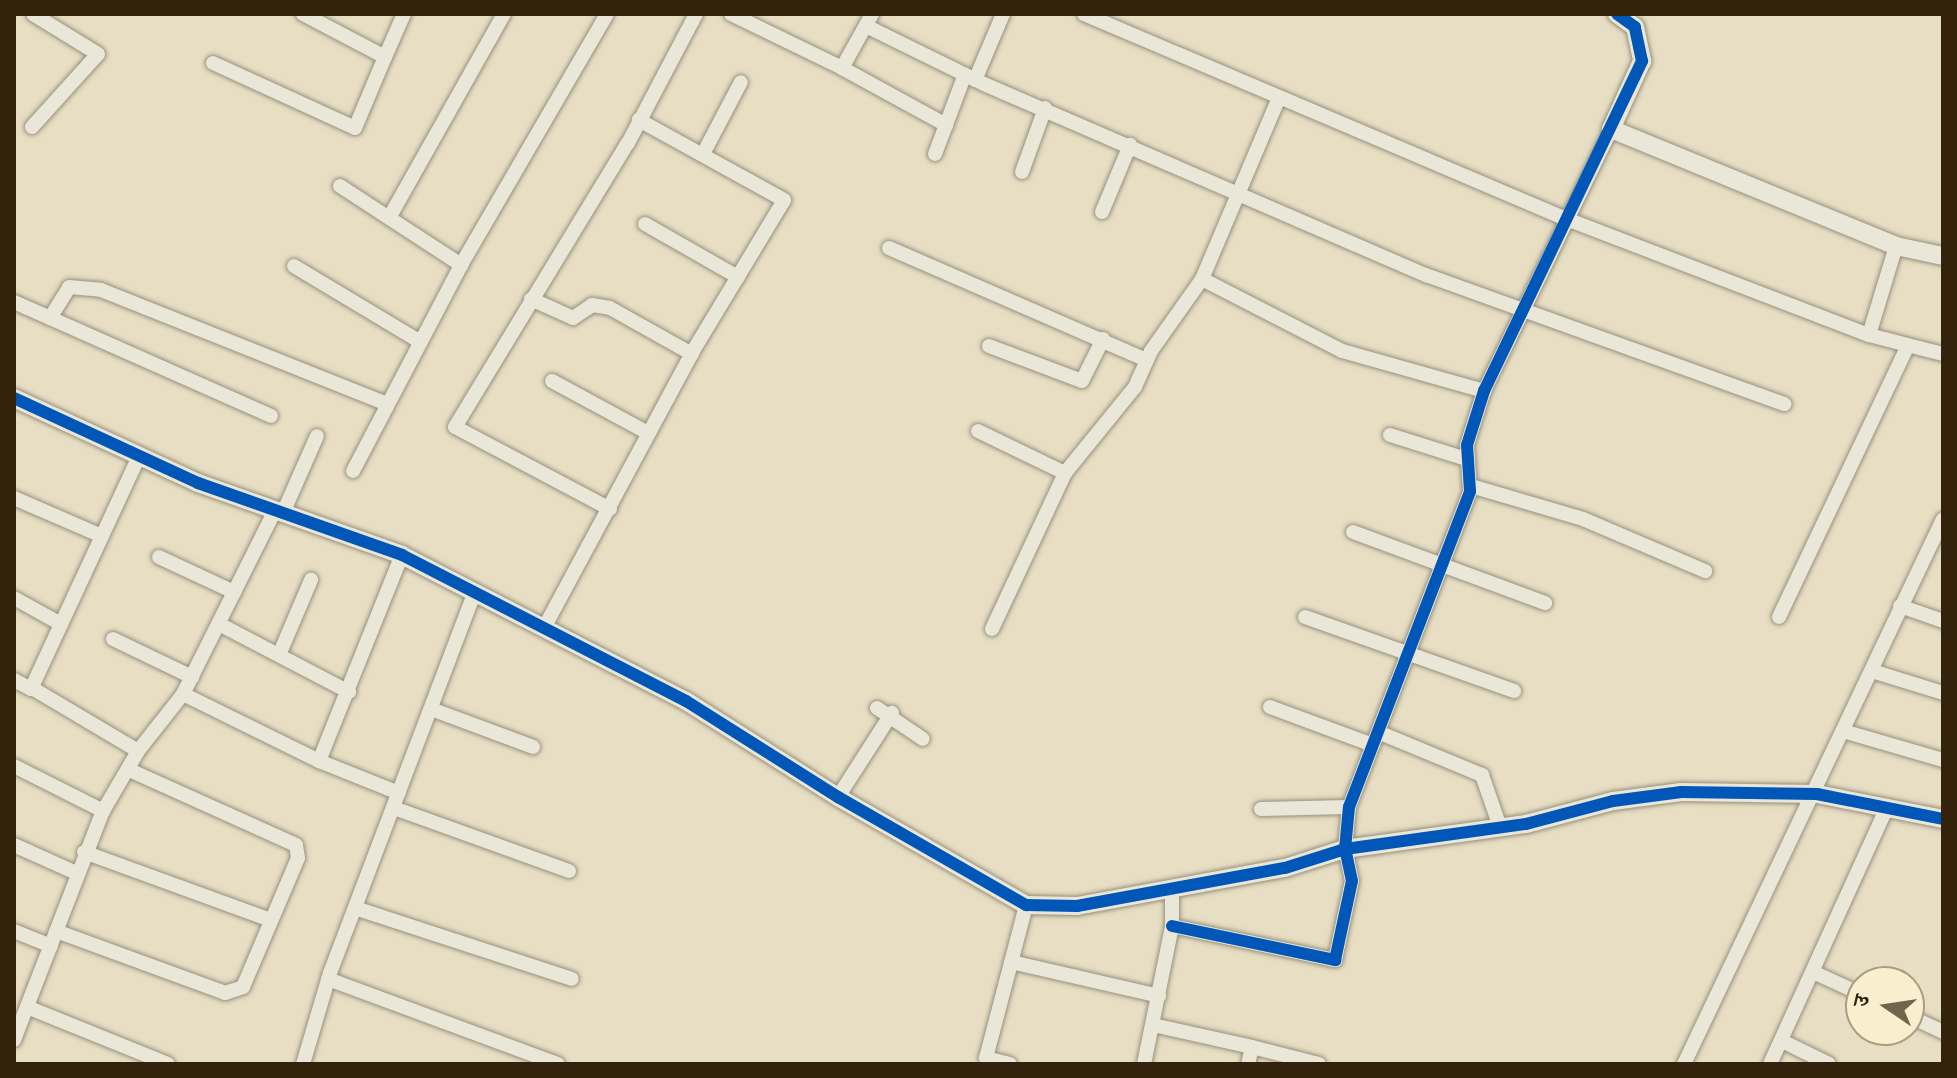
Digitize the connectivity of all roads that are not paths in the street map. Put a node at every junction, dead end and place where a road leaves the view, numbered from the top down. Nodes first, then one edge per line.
1 (33, 14) edge
2 (303, 14) edge
3 (404, 14) edge
4 (504, 14) edge
5 (607, 14) edge
6 (696, 14) edge
7 (731, 14) edge
8 (1003, 14) edge
9 (1084, 14) edge
10 (1617, 14) edge
11 (869, 17) edge
12 (756, 18) edge
13 (385, 57) junction
14 (213, 63) dead end
15 (842, 68) junction
16 (970, 77) junction
17 (741, 82) dead end
18 (1278, 100) junction
19 (1045, 108) junction
20 (639, 120) junction
21 (946, 125) junction
22 (32, 127) dead end
23 (1611, 129) junction
24 (1130, 145) junction
25 (703, 154) junction
26 (935, 154) dead end
27 (1022, 172) dead end
28 (340, 186) dead end
29 (1243, 195) junction
30 (1102, 212) dead end
31 (389, 218) junction
32 (1564, 218) junction
33 (645, 224) dead end
34 (1896, 246) junction
35 (889, 248) dead end
36 (1943, 256) edge
37 (461, 265) junction
38 (294, 266) dead end
39 (738, 277) junction
40 (1202, 279) junction
41 (531, 299) junction
42 (14, 302) edge
43 (1521, 307) junction
44 (50, 318) junction
45 (1869, 335) junction
46 (1103, 339) junction
47 (419, 341) junction
48 (989, 346) dead end
49 (1907, 348) junction
50 (692, 354) junction
51 (1943, 354) edge
52 (1147, 360) junction
53 (552, 381) dead end
54 (1484, 391) junction
55 (14, 398) edge
56 (387, 404) junction
57 (1784, 404) dead end
58 (271, 416) dead end
59 (978, 431) dead end
60 (648, 433) junction
61 (1390, 435) dead end
62 (317, 436) dead end
63 (139, 456) junction
64 (1466, 459) junction
65 (353, 471) dead end
66 (1065, 473) junction
67 (1471, 486) junction
68 (14, 498) edge
69 (610, 509) junction
70 (279, 511) junction
71 (1943, 519) edge
72 (1353, 532) dead end
73 (102, 536) junction
74 (1938, 542) edge
75 (402, 555) junction
76 (159, 557) dead end
77 (1442, 565) junction
78 (1705, 571) dead end
79 (311, 580) dead end
80 (234, 592) junction
81 (475, 592) junction
82 (14, 598) edge
83 (1545, 603) dead end
84 (1900, 606) junction
85 (1305, 617) dead end
86 (1779, 617) dead end
87 (1943, 621) edge
88 (61, 624) junction
89 (219, 624) junction
90 (544, 628) junction
91 (992, 629) dead end
92 (113, 639) dead end
93 (1408, 653) junction
94 (279, 655) junction
95 (1872, 671) junction
96 (192, 677) junction
97 (14, 680) edge
98 (32, 688) junction
99 (1514, 691) dead end
100 (349, 692) junction
101 (1943, 693) edge
102 (183, 694) junction
103 (1270, 707) dead end
104 (877, 708) dead end
105 (431, 709) junction
106 (891, 715) junction
107 (1843, 731) junction
108 (1375, 738) junction
109 (923, 739) dead end
110 (533, 747) dead end
111 (138, 751) junction
112 (1943, 760) edge
113 (319, 761) junction
114 (14, 766) edge
115 (129, 770) junction
116 (399, 793) junction
117 (1817, 794) junction
118 (838, 797) junction
119 (1349, 807) junction
120 (1887, 807) junction
121 (394, 808) junction
122 (1261, 809) dead end
123 (103, 811) junction
124 (1943, 819) edge
125 (1500, 827) junction
126 (14, 845) edge
127 (1345, 849) junction
128 (84, 852) junction
129 (569, 871) dead end
130 (76, 873) junction
131 (1172, 889) junction
132 (1026, 905) junction
133 (355, 908) junction
134 (271, 920) junction
135 (1172, 926) junction
136 (14, 931) edge
137 (56, 931) junction
138 (51, 946) junction
139 (1011, 962) junction
140 (1813, 972) junction
141 (328, 979) junction
142 (572, 979) dead end
143 (1845, 987) edge
144 (1159, 996) junction
145 (21, 1014) edge
146 (1153, 1025) junction
147 (14, 1040) edge
148 (1782, 1041) junction
149 (1252, 1047) junction
150 (168, 1064) edge
151 (303, 1064) edge
152 (558, 1064) edge
153 (1010, 1064) edge
154 (1144, 1064) edge
155 (1248, 1064) edge
156 (1319, 1064) edge
157 (1684, 1064) edge
158 (1770, 1064) edge
159 (1829, 1064) edge

1 - 22 street
2 - 13 street
3 - 13 street
4 - 31 street
5 - 37 street
6 - 20 street
7 - 12 street
8 - 16 street
9 - 18 street
10 - 23 street
11 - 15 street
11 - 16 street
12 - 15 street
13 - 14 street
15 - 21 street
16 - 19 street
16 - 21 street
17 - 25 street
18 - 29 street
18 - 32 street
19 - 24 street
19 - 27 street
20 - 25 street
20 - 41 street
21 - 26 street
23 - 32 street
23 - 34 street
24 - 29 street
24 - 30 street
25 - 39 street
28 - 31 street
29 - 40 street
29 - 43 street
31 - 37 street
32 - 43 street
32 - 45 street
33 - 39 street
34 - 36 street
34 - 45 street
35 - 46 street
37 - 47 street
38 - 47 street
39 - 50 street
40 - 52 street
40 - 54 street
41 - 50 street
41 - 69 street
42 - 44 street
43 - 54 street
43 - 57 street
44 - 56 street
44 - 58 street
45 - 49 street
46 - 48 street
46 - 52 street
47 - 56 street
49 - 51 street
49 - 86 street
50 - 60 street
52 - 66 street
53 - 60 street
54 - 64 street
55 - 63 street
56 - 65 street
59 - 66 street
60 - 69 street
61 - 64 street
62 - 70 street
63 - 70 street
63 - 73 street
64 - 67 street
66 - 91 street
67 - 77 street
67 - 78 street
68 - 73 street
69 - 90 street
70 - 75 street
70 - 80 street
71 - 74 street
72 - 77 street
73 - 88 street
74 - 84 street
75 - 81 street
75 - 100 street
76 - 80 street
77 - 83 street
77 - 93 street
79 - 94 street
80 - 89 street
81 - 90 street
81 - 105 street
82 - 88 street
84 - 87 street
84 - 95 street
85 - 93 street
88 - 98 street
89 - 94 street
89 - 96 street
90 - 118 street
92 - 96 street
93 - 99 street
93 - 108 street
94 - 100 street
95 - 101 street
95 - 107 street
96 - 102 street
97 - 98 street
98 - 111 street
100 - 113 street
102 - 111 street
102 - 113 street
103 - 108 street
104 - 106 street
105 - 110 street
105 - 116 street
106 - 109 street
106 - 118 street
107 - 112 street
107 - 117 street
108 - 119 street
108 - 125 street
111 - 115 street
113 - 116 street
114 - 123 street
115 - 123 street
115 - 134 street
116 - 121 street
117 - 120 street
117 - 125 street
117 - 157 street
118 - 132 street
119 - 122 street
119 - 127 street
120 - 124 street
120 - 140 street
121 - 129 street
121 - 133 street
123 - 128 street
125 - 127 street
126 - 130 street
127 - 131 street
127 - 135 street
128 - 130 street
128 - 134 street
130 - 137 street
131 - 132 street
131 - 135 street
132 - 139 street
133 - 141 street
133 - 142 street
134 - 137 street
135 - 144 street
136 - 138 street
137 - 138 street
138 - 145 street
139 - 144 street
139 - 153 street
140 - 143 street
140 - 148 street
141 - 151 street
141 - 152 street
144 - 146 street
145 - 147 street
145 - 150 street
146 - 149 street
146 - 154 street
148 - 158 street
148 - 159 street
149 - 155 street
149 - 156 street

